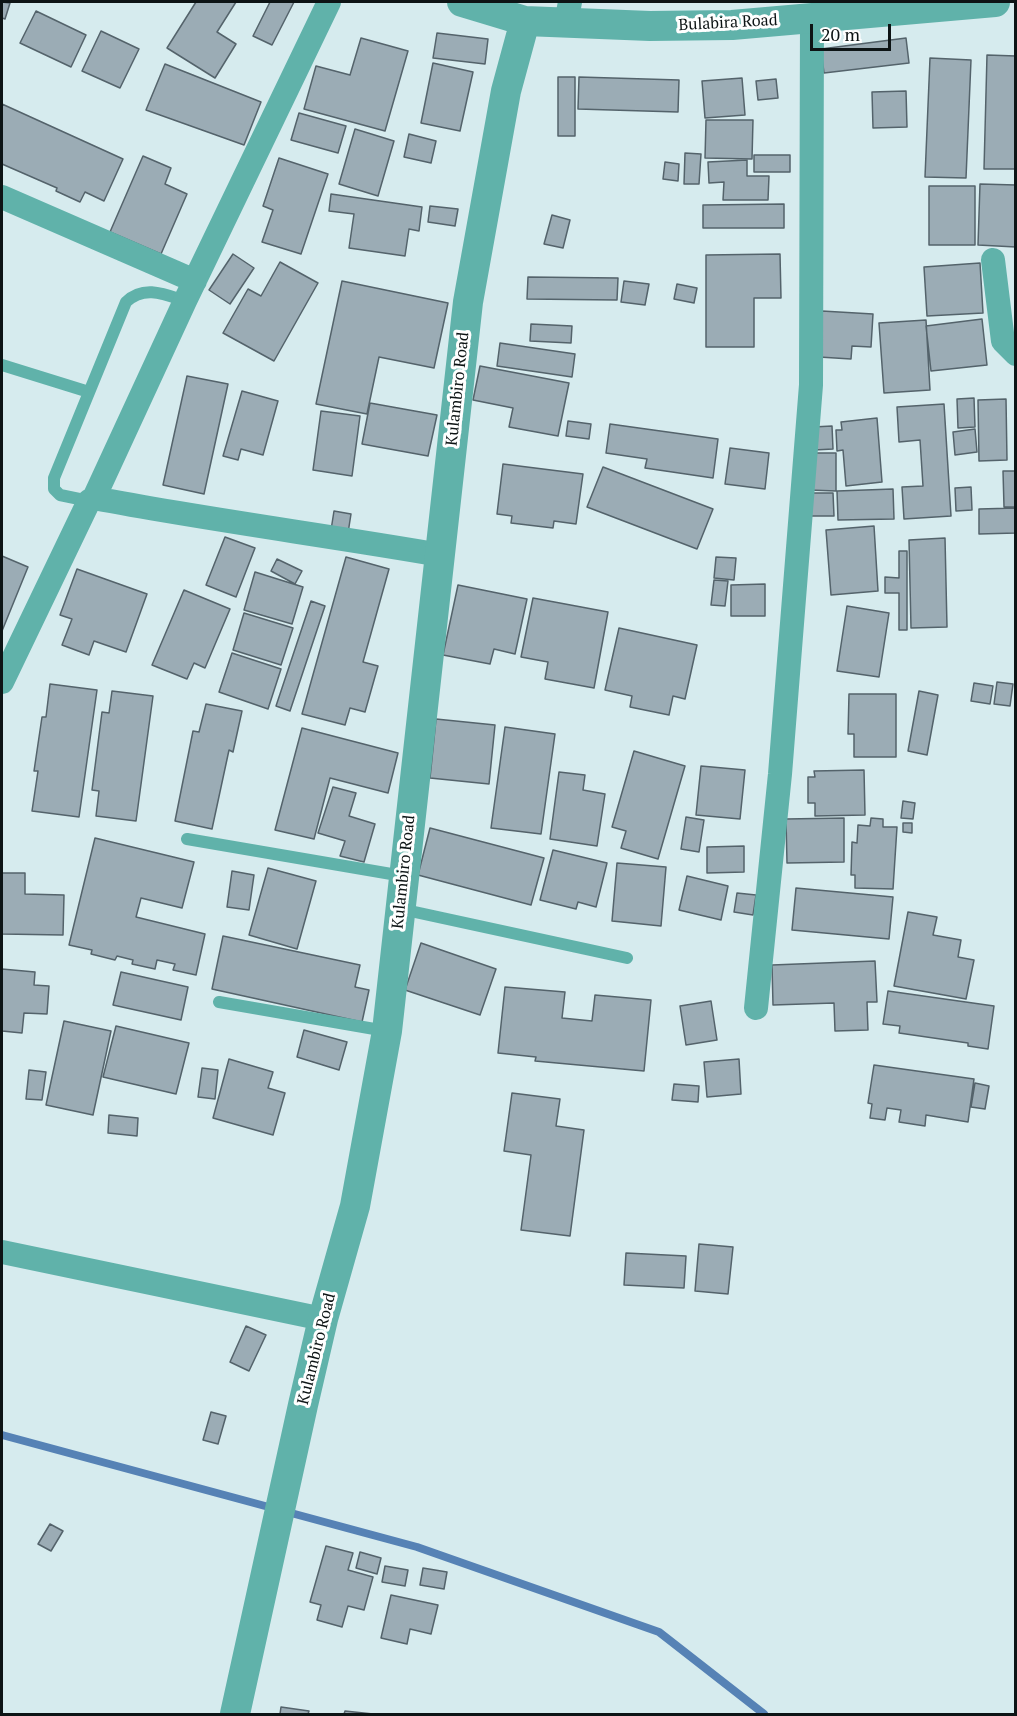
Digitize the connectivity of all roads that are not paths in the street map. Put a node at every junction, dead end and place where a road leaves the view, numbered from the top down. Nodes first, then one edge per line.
1 (329, 2) edge
2 (462, 2) edge
3 (995, 2) edge
4 (965, 4) edge
5 (568, 12) edge
6 (812, 17) junction
7 (525, 21) junction
8 (2, 197) edge
9 (993, 260) dead end
10 (190, 291) junction
11 (1016, 354) edge
12 (2, 365) edge
13 (89, 392) junction
14 (92, 499) junction
15 (441, 555) junction
16 (2, 682) edge
17 (187, 838) dead end
18 (403, 876) junction
19 (400, 909) junction
20 (627, 958) dead end
21 (219, 1002) dead end
22 (756, 1008) dead end
23 (387, 1031) junction
24 (2, 1252) edge
25 (323, 1319) junction
26 (235, 1714) edge

1 - 10 street
2 - 7 street, Bulabira Road
3 - 4 street, Bulabira Road
4 - 6 street, Bulabira Road
5 - 6 street, Bulabira Road
5 - 7 street, Bulabira Road
6 - 22 street
7 - 15 street, Kulambiro Road
8 - 10 street
9 - 11 street
10 - 13 lane
10 - 14 street
12 - 13 lane
13 - 14 lane
14 - 15 street
14 - 16 street
15 - 18 street, Kulambiro Road
17 - 18 lane
18 - 19 street, Kulambiro Road
19 - 20 lane
19 - 23 street, Kulambiro Road
21 - 23 lane
23 - 25 street, Kulambiro Road
24 - 25 street
25 - 26 street, Kulambiro Road

